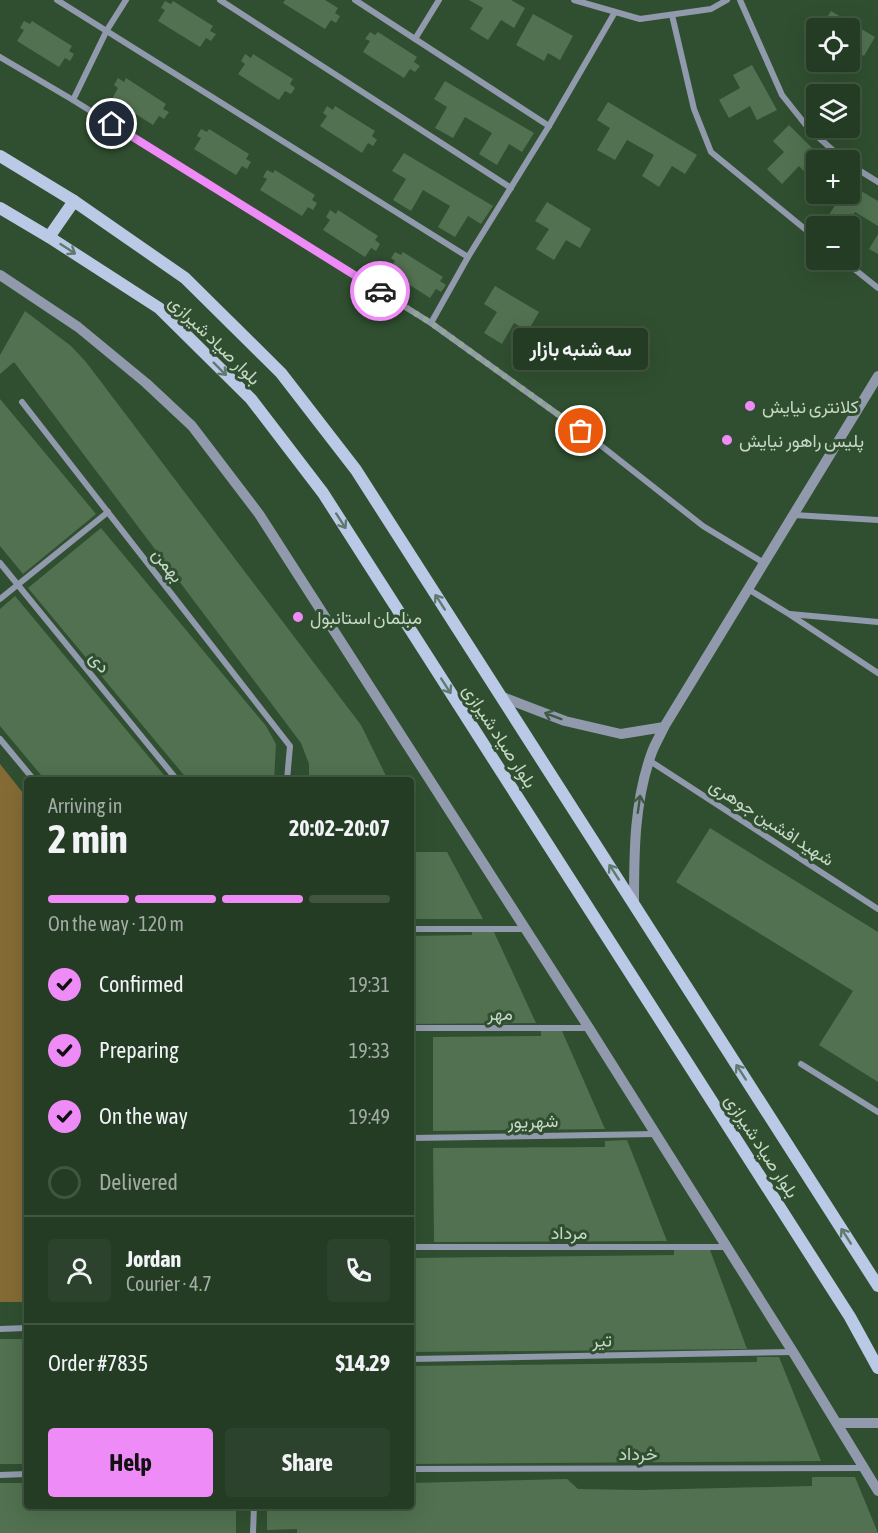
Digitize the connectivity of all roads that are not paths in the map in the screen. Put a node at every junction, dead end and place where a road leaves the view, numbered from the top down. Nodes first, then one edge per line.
1 (57, 0) edge
2 (126, 0) edge
3 (220, 0) edge
4 (355, 0) edge
5 (439, 0) edge
6 (574, 0) edge
7 (727, 0) edge
8 (740, 0) edge
9 (615, 12) junction
10 (672, 15) junction
11 (107, 30) junction
12 (415, 39) junction
13 (0, 57) edge
14 (73, 100) junction
15 (549, 126) junction
16 (833, 150) edge
17 (0, 156) edge
18 (860, 171) edge
19 (878, 182) edge
20 (511, 188) junction
21 (74, 201) junction
22 (0, 208) edge
23 (806, 229) edge
24 (49, 237) junction
25 (468, 257) junction
26 (856, 270) edge
27 (0, 275) edge
28 (878, 288) edge
29 (431, 323) junction
30 (878, 376) edge
31 (22, 402) dead end
32 (108, 512) junction
33 (795, 515) junction
34 (878, 520) edge
35 (0, 563) edge
36 (764, 563) junction
37 (18, 585) junction
38 (748, 590) junction
39 (0, 599) edge
40 (789, 614) junction
41 (878, 622) edge
42 (878, 673) edge
43 (500, 696) junction
44 (664, 727) junction
45 (0, 739) edge
46 (650, 761) junction
47 (32, 777) edge
48 (175, 777) edge
49 (288, 777) edge
50 (634, 904) junction
51 (878, 909) edge
52 (414, 929) edge
53 (525, 929) junction
54 (414, 1028) edge
55 (589, 1028) junction
56 (801, 1064) dead end
57 (878, 1112) edge
58 (656, 1134) junction
59 (414, 1138) edge
60 (414, 1247) edge
61 (726, 1247) junction
62 (878, 1286) edge
63 (24, 1328) edge
64 (0, 1329) edge
65 (794, 1352) junction
66 (414, 1359) edge
67 (878, 1368) edge
68 (837, 1423) junction
69 (878, 1423) edge
70 (865, 1467) junction
71 (414, 1469) edge
72 (24, 1474) edge
73 (0, 1475) edge
74 (878, 1491) edge
75 (254, 1509) edge
76 (254, 1533) edge

1 - 11 street
2 - 11 street
3 - 20 street
4 - 12 street
5 - 12 street
6 - 9 street
7 - 10 street
8 - 16 street
9 - 10 street
9 - 15 street
10 - 23 street
11 - 14 street
11 - 25 street
12 - 15 street
13 - 14 street
14 - 29 street
15 - 20 street
17 - 21 main road, بلوار صیاد شیرازی
18 - 19 street
20 - 25 street
21 - 24 main road
43 -> 21 main road, بلوار صیاد شیرازی
22 - 24 main road, بلوار صیاد شیرازی
24 -> 67 main road, بلوار صیاد شیرازی
25 - 29 street
26 - 28 street
27 - 53 street
29 - 36 street
30 - 33 street
31 - 32 street, بهمن
32 - 37 street
32 - 49 street, بهمن
33 - 34 street
33 - 36 street
35 - 37 street, دی
36 - 38 street
37 - 39 street
37 - 48 street, دی
38 - 40 street
38 - 44 street
40 - 41 street
40 - 42 street
44 -> 43 street
50 -> 43 main road, بلوار صیاد شیرازی
44 - 46 street
45 - 47 street
50 -> 46 street
46 - 51 street, شهید افشین جوهری
62 -> 50 main road, بلوار صیاد شیرازی
52 - 53 street
53 - 55 street
54 - 55 street, مهر
55 - 58 street
56 - 57 street
58 - 59 street, شهریور
58 - 61 street
60 - 61 street, مرداد
61 - 65 street
63 - 64 street
65 - 66 street, تیر
65 - 68 street
68 - 69 street
68 - 70 street
70 - 71 street, خرداد
70 - 74 street
72 - 73 street
75 - 76 street

